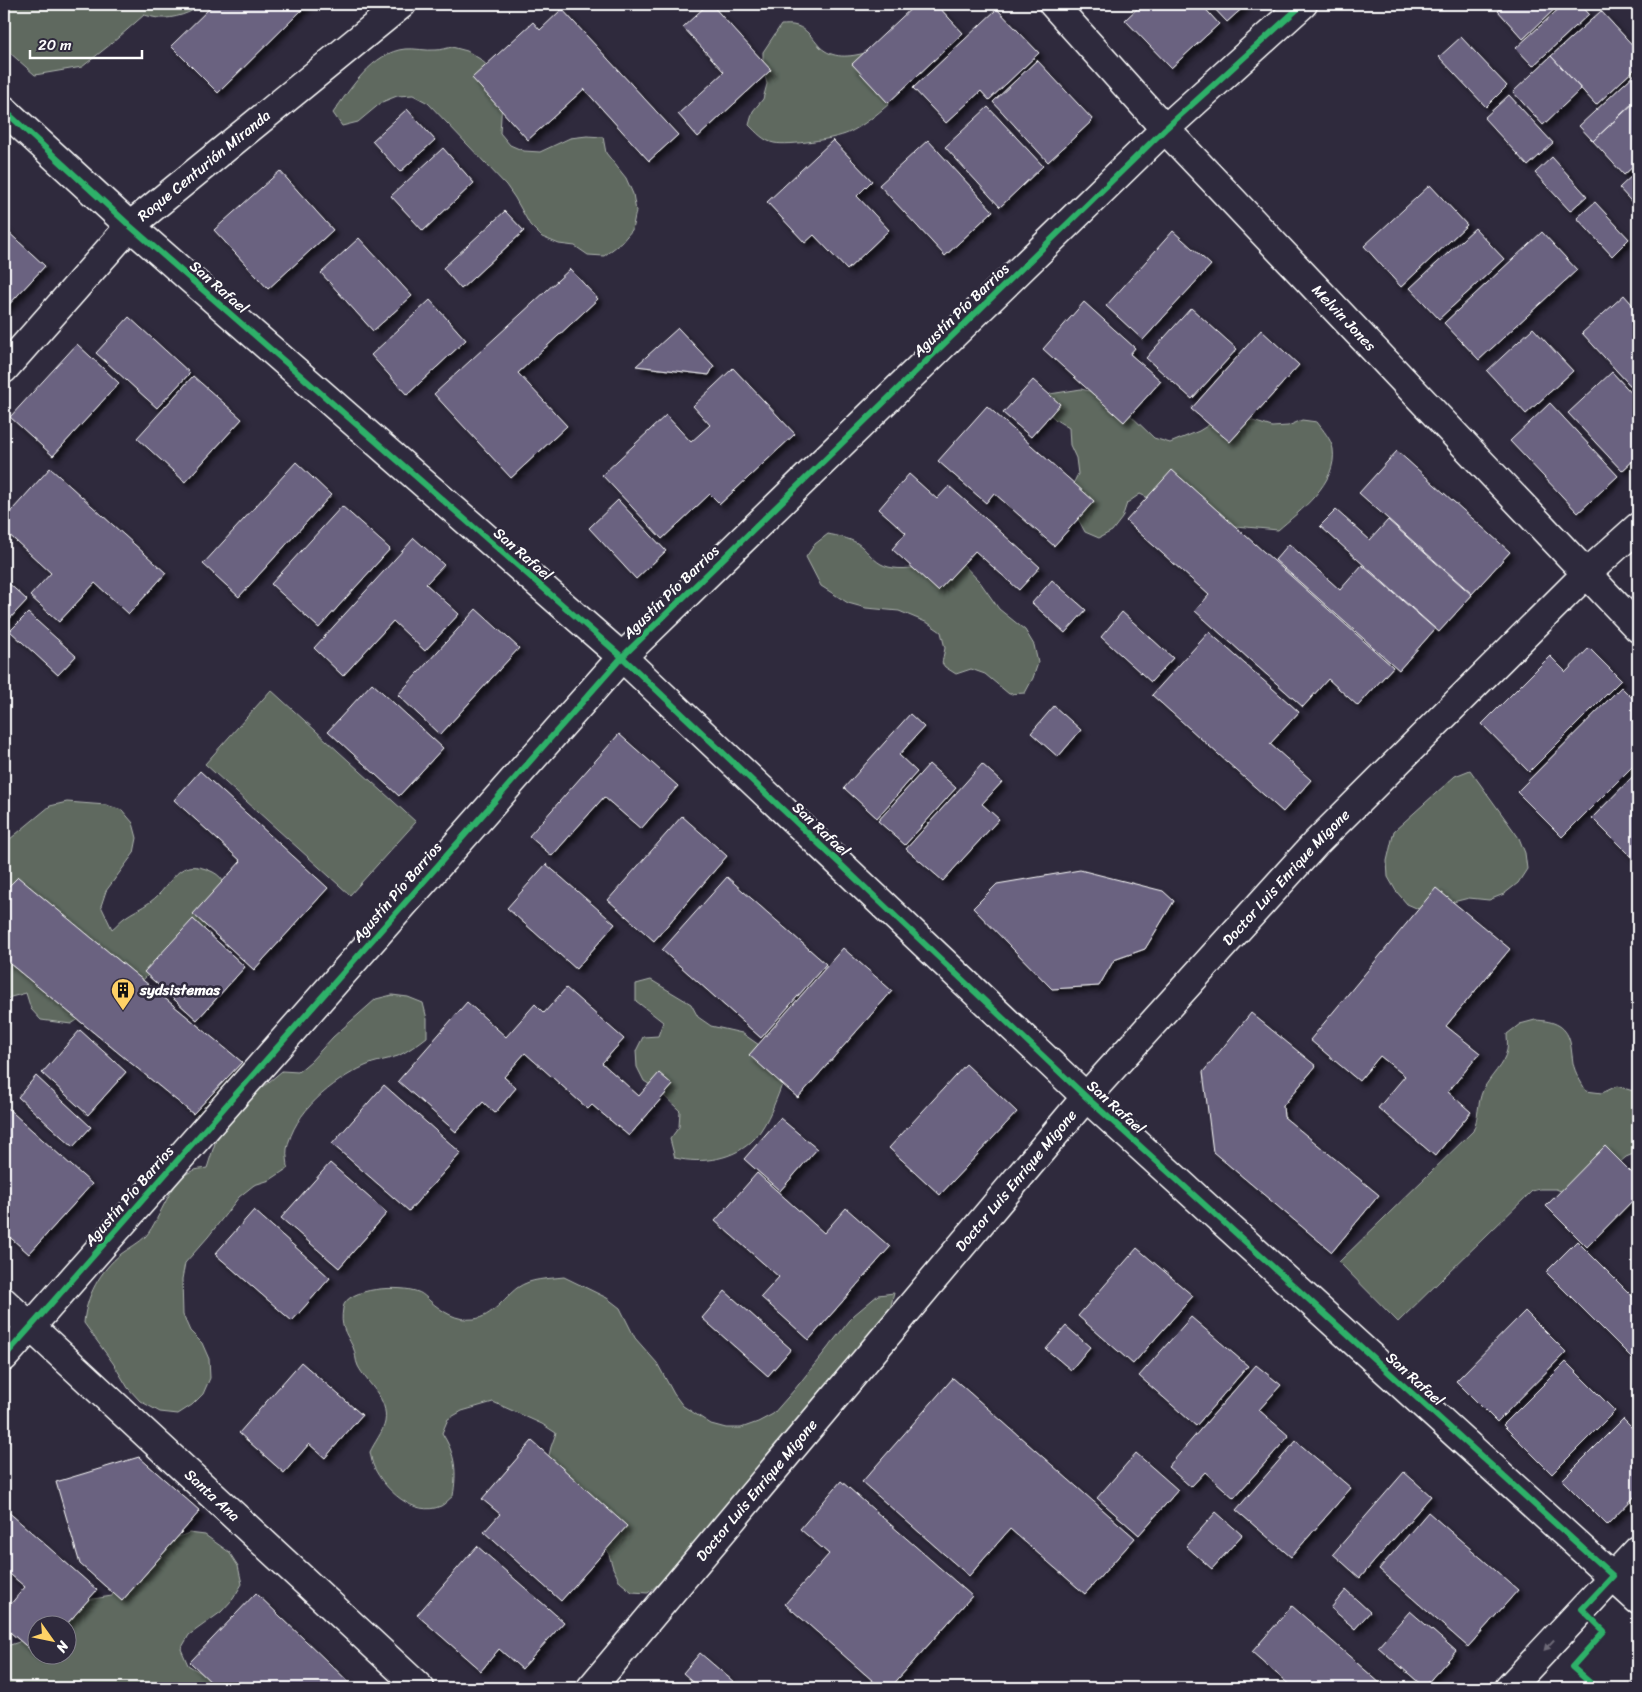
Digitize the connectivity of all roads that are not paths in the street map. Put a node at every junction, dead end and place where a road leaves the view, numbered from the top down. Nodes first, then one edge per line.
1 (402, 4) edge
2 (1053, 4) edge
3 (1303, 4) edge
4 (4, 110) edge
5 (1165, 129) junction
6 (130, 226) junction
7 (4, 369) edge
8 (1638, 527) edge
9 (1587, 573) junction
10 (1638, 628) edge
11 (622, 657) junction
12 (1086, 1097) junction
13 (4, 1302) edge
14 (30, 1327) junction
15 (4, 1357) edge
16 (1638, 1550) edge
17 (1613, 1576) junction
18 (1638, 1600) edge
19 (420, 1688) edge
20 (590, 1688) edge
21 (1508, 1688) edge

1 - 6 street, Roque Centurión Miranda
2 - 5 street, Melvin Jones
3 - 5 street, Agustín Pío Barrios
4 - 6 street, San Rafael
5 - 9 street, Melvin Jones
5 - 11 street, Agustín Pío Barrios
6 - 7 street, Roque Centurión Miranda
6 - 11 street, San Rafael
8 - 9 street, Doctor Luis Enrique Migone
9 - 10 street, Melvin Jones
9 - 12 street, Doctor Luis Enrique Migone
11 - 12 street, San Rafael
11 - 14 street, Agustín Pío Barrios
12 - 17 street, San Rafael
12 - 20 street, Doctor Luis Enrique Migone
13 - 14 street, Santa Ana
14 - 15 street, Agustín Pío Barrios
14 - 19 street, Santa Ana
16 - 17 street
17 - 18 street, San Rafael
17 -> 21 street

